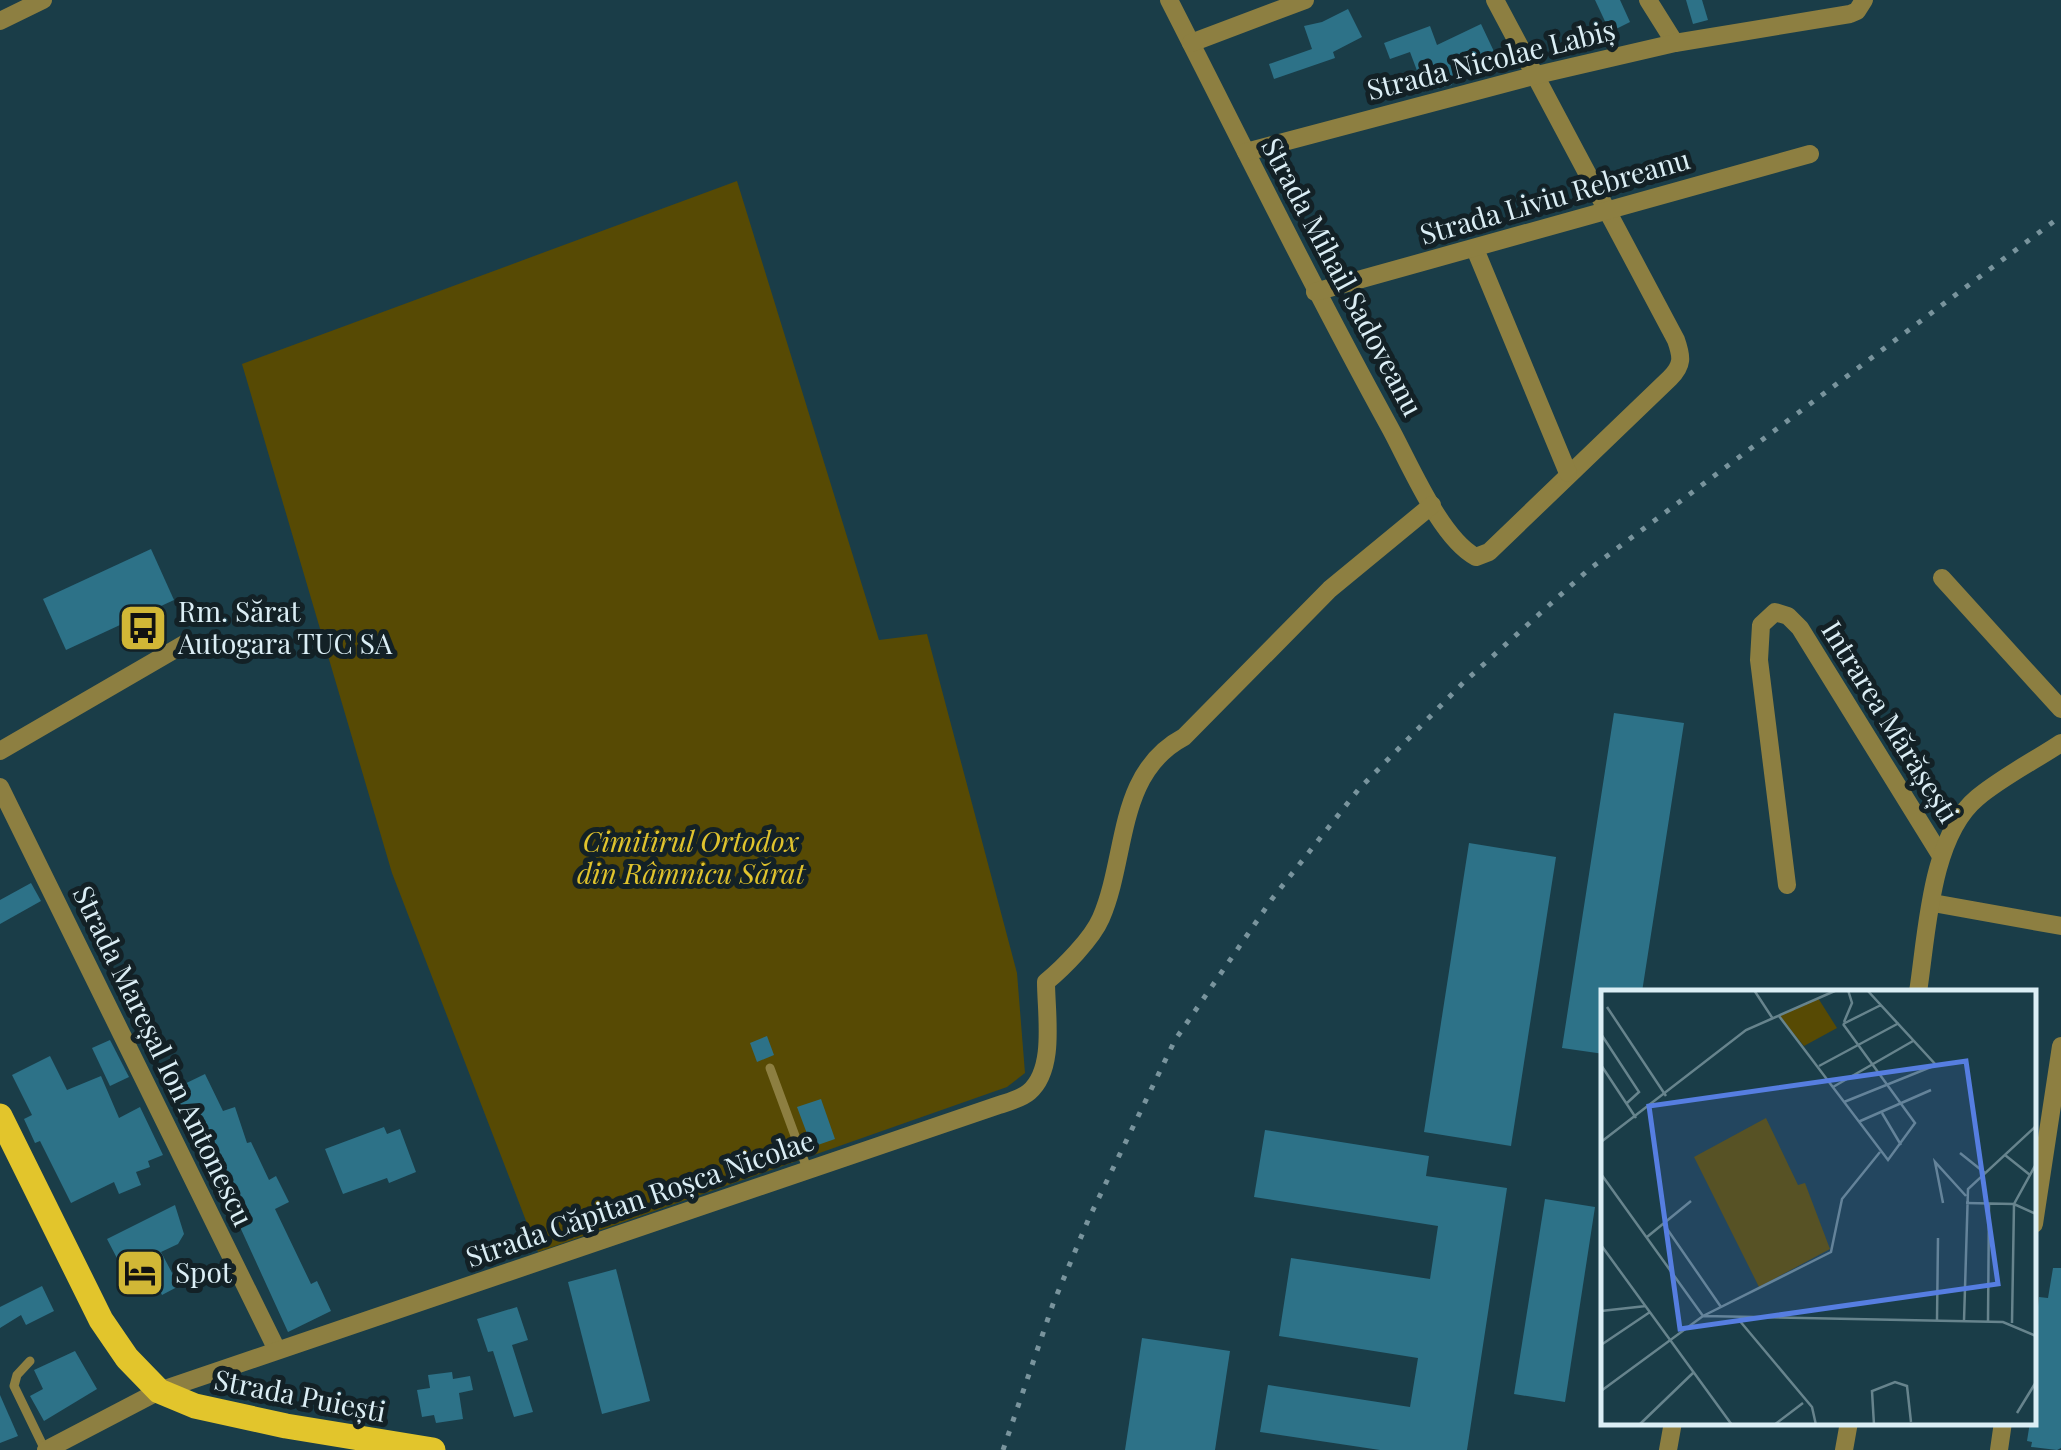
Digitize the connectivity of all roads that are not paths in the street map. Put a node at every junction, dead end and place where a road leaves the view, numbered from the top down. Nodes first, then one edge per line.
1 (43, 0) edge
2 (1170, 0) edge
3 (1305, 0) edge
4 (1496, 0) edge
5 (1648, 0) edge
6 (1864, 0) edge
7 (0, 21) edge
8 (1676, 43) junction
9 (1192, 44) junction
10 (1537, 75) junction
11 (1246, 152) junction
12 (1810, 154) dead end
13 (1606, 210) junction
14 (1474, 249) junction
15 (1315, 292) junction
16 (1568, 473) junction
17 (1432, 504) junction
18 (1942, 578) dead end
19 (186, 643) dead end
20 (2061, 709) edge
21 (2061, 743) edge
22 (0, 752) edge
23 (0, 787) edge
24 (1941, 856) junction
25 (1787, 886) dead end
26 (1932, 903) junction
27 (2061, 926) edge
28 (1918, 990) edge
29 (2061, 1046) edge
30 (770, 1068) dead end
31 (0, 1116) edge
32 (808, 1171) junction
33 (2036, 1211) edge
34 (277, 1350) junction
35 (30, 1361) dead end
36 (159, 1391) junction
37 (1672, 1425) edge
38 (1848, 1425) edge
39 (2003, 1425) edge
40 (52, 1449) edge
41 (434, 1450) edge
42 (1668, 1450) edge
43 (1844, 1450) edge
44 (1999, 1450) edge

1 - 7 street
2 - 9 street, Strada Mihail Sadoveanu
3 - 9 street
4 - 10 street
5 - 8 street
6 - 8 street, Strada Nicolae Labiș
8 - 10 street, Strada Nicolae Labiș
9 - 11 street, Strada Mihail Sadoveanu
10 - 11 street, Strada Nicolae Labiș
10 - 13 street
11 - 15 street, Strada Mihail Sadoveanu
12 - 13 street, Strada Liviu Rebreanu
13 - 14 street, Strada Liviu Rebreanu
13 - 16 street
14 - 15 street, Strada Liviu Rebreanu
14 - 16 street
15 - 17 street, Strada Mihail Sadoveanu
16 - 17 street, Strada Mihail Sadoveanu
17 - 32 street, Strada Căpitan Roșca Nicolae
18 - 20 street
19 - 22 street
21 - 24 street
23 - 34 street, Strada Mareșal Ion Antonescu
24 - 25 street, Intrarea Mărășești
24 - 26 street
26 - 27 street
26 - 28 street
29 - 33 street
30 - 32 lane
31 - 36 main road
32 - 34 street, Strada Căpitan Roșca Nicolae
34 - 36 street, Strada Căpitan Roșca Nicolae
35 - 40 lane
36 - 40 street, Strada Căpitan Roșca Nicolae
36 - 41 main road, Strada Puiești
37 - 42 street
38 - 43 street
39 - 44 street

